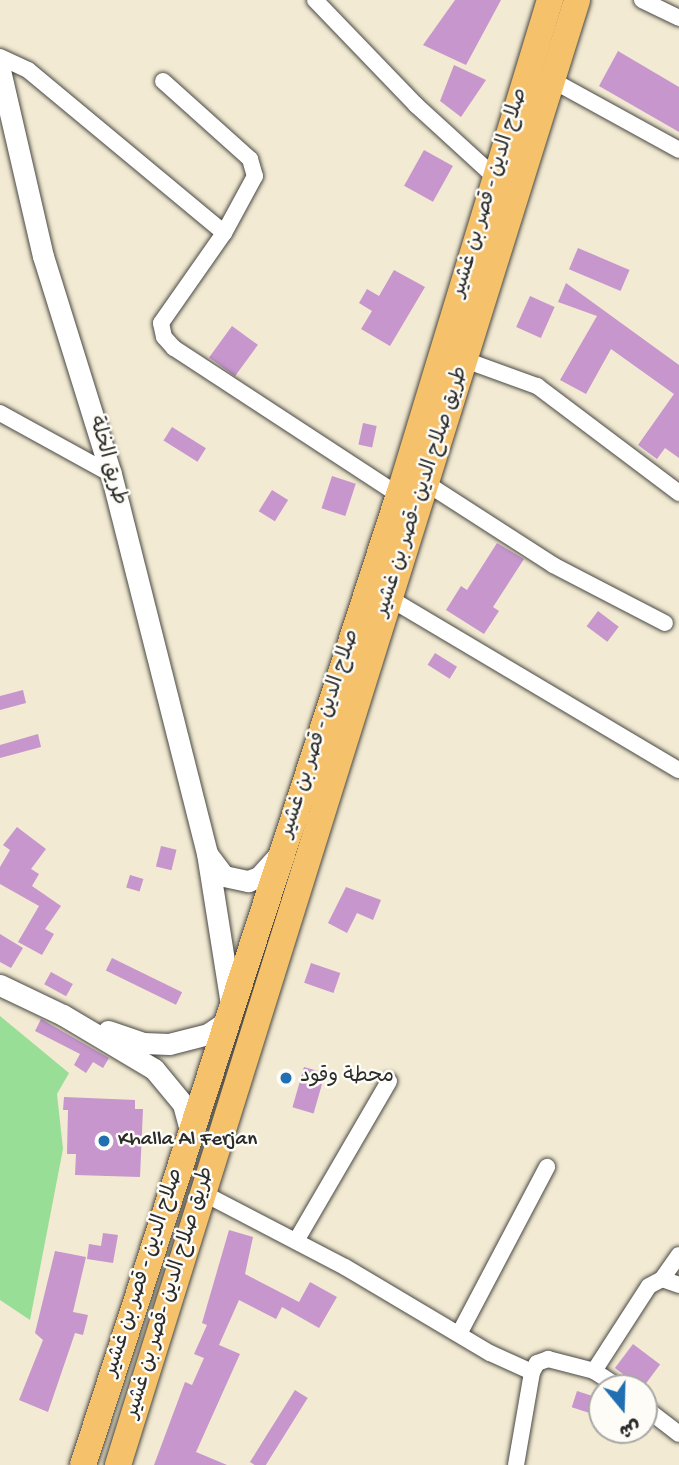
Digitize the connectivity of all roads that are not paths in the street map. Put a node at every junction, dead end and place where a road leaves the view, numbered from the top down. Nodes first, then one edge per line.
1 (315, 0) edge
2 (550, 0) edge
3 (577, 0) edge
4 (642, 0) edge
5 (679, 18) edge
6 (0, 57) edge
7 (0, 70) edge
8 (550, 79) junction
9 (163, 81) dead end
10 (679, 150) edge
11 (496, 178) junction
12 (224, 233) junction
13 (465, 360) junction
14 (0, 414) edge
15 (111, 474) junction
16 (426, 483) junction
17 (679, 493) edge
18 (400, 495) junction
19 (389, 598) junction
20 (665, 622) dead end
21 (679, 770) edge
22 (282, 851) junction
23 (207, 853) junction
24 (0, 985) edge
25 (231, 1014) junction
26 (63, 1015) junction
27 (389, 1081) dead end
28 (191, 1134) junction
29 (547, 1167) dead end
30 (201, 1192) junction
31 (296, 1241) junction
32 (679, 1255) edge
33 (662, 1279) junction
34 (679, 1285) edge
35 (459, 1334) junction
36 (594, 1371) junction
37 (532, 1372) junction
38 (599, 1374) edge
39 (658, 1418) edge
40 (679, 1434) edge
41 (83, 1465) edge
42 (118, 1465) edge
43 (516, 1465) edge

1 - 11 street
2 - 11 highway, صلاح الدين - قصر بن غشير
3 - 8 highway, طريق صلاح الدين -قصر بن غشير
4 - 5 street
6 - 12 street
7 - 15 street, طريق الخلة
8 - 10 street
8 - 13 highway, طريق صلاح الدين -قصر بن غشير
9 - 12 street
11 - 18 highway, صلاح الدين - قصر بن غشير
12 - 18 street
13 - 16 highway, طريق صلاح الدين -قصر بن غشير
13 - 17 street
14 - 15 street
15 - 23 street, طريق الخلة
16 - 19 highway, طريق صلاح الدين -قصر بن غشير
16 - 20 street
18 - 22 highway, صلاح الدين - قصر بن غشير
19 - 21 street
19 - 30 highway, طريق صلاح الدين -قصر بن غشير
22 - 23 street, طريق الخلة
22 - 25 highway, صلاح الدين - قصر بن غشير
23 - 25 street, طريق الخلة
24 - 26 street
25 - 26 street
25 - 28 highway, صلاح الدين - قصر بن غشير
26 - 28 street
27 - 31 street
28 - 41 highway, صلاح الدين - قصر بن غشير
29 - 35 street
30 - 31 street
30 - 42 highway, طريق صلاح الدين -قصر بن غشير
31 - 35 street
32 - 33 street
33 - 34 street
33 - 36 street
35 - 37 street
36 - 37 street
36 - 38 street
37 - 43 street
39 - 40 street

